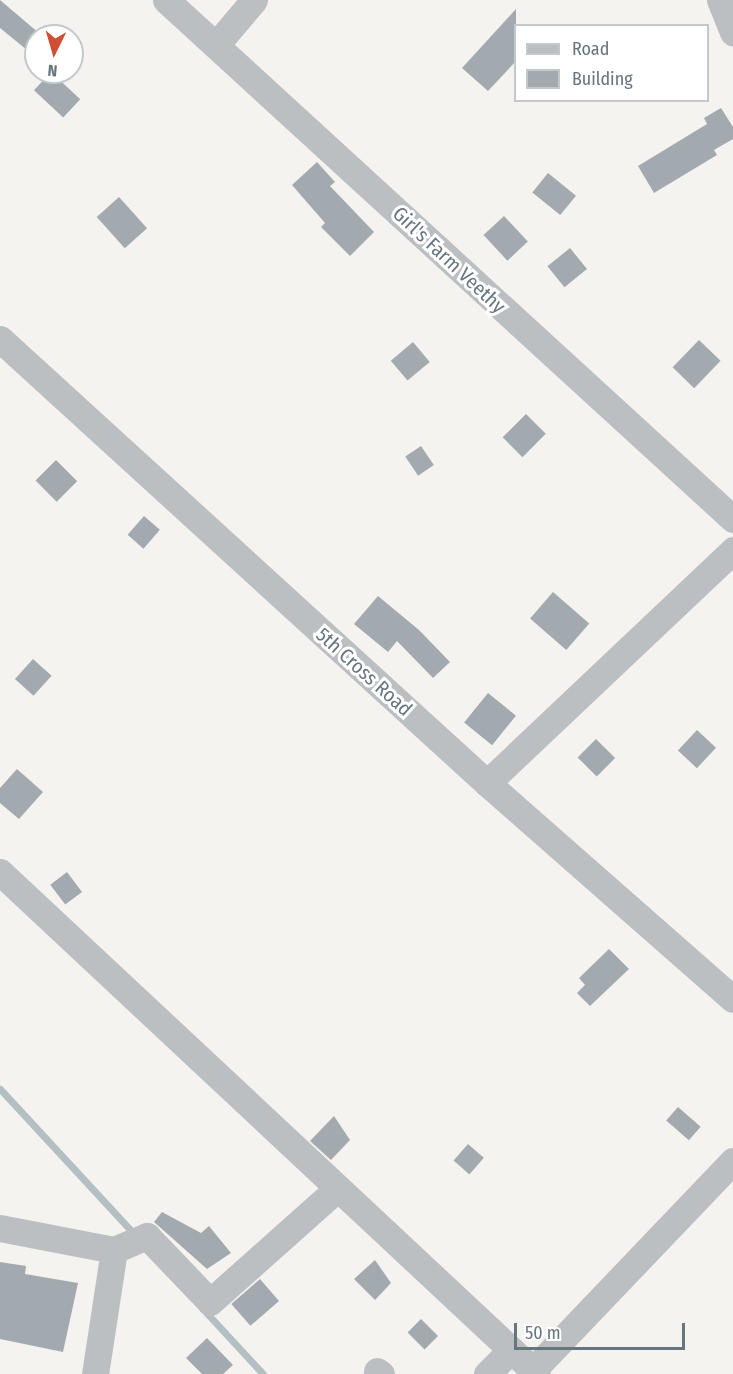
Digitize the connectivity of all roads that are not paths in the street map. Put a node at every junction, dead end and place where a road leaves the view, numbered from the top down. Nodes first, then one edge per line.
1 (166, 0) edge
2 (254, 0) edge
3 (720, 0) edge
4 (733, 33) edge
5 (216, 45) junction
6 (0, 339) edge
7 (733, 519) edge
8 (733, 550) edge
9 (487, 783) junction
10 (0, 872) edge
11 (733, 999) edge
12 (733, 1161) edge
13 (338, 1188) junction
14 (0, 1228) edge
15 (114, 1250) junction
16 (511, 1350) junction
17 (535, 1372) edge
18 (95, 1374) edge
19 (487, 1374) edge

1 - 5 street, Girl's Farm Veethy
2 - 5 street
3 - 4 street
5 - 7 street, Girl's Farm Veethy
6 - 9 street, 5th Cross Road
8 - 9 street
9 - 11 street, 5th Cross Road
10 - 13 street
12 - 17 street
13 - 15 street
13 - 16 street
14 - 15 street
15 - 18 street
16 - 17 street
16 - 19 street

